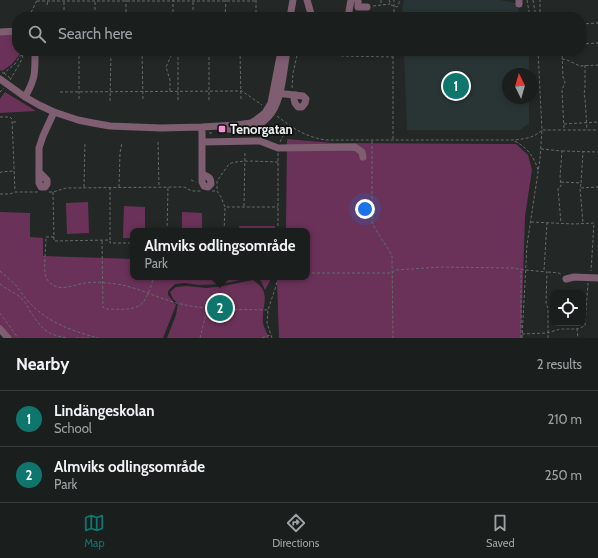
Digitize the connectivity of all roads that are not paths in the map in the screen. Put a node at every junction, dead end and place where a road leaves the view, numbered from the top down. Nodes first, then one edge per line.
1 (293, 0) edge
2 (307, 0) edge
3 (351, 0) edge
4 (358, 0) edge
5 (367, 7) road end
6 (291, 12) edge
7 (311, 12) edge
8 (349, 12) edge
9 (0, 32) edge
10 (12, 32) edge
11 (35, 56) edge
12 (281, 56) edge
13 (286, 56) edge
14 (2, 75) edge
15 (277, 93) junction
16 (294, 95) road end
17 (25, 97) junction
18 (54, 112) junction
19 (202, 127) junction
20 (202, 142) junction
21 (363, 157) dead end
22 (39, 172) dead end
23 (202, 174) dead end
24 (592, 278) edge
25 (566, 279) road end
26 (0, 329) edge
27 (8, 338) edge

1 - 6 street
2 - 7 street
3 - 8 street
4 - 5 street
9 - 10 street
11 - 17 street
12 - 15 street
13 - 15 street
14 - 17 street
15 - 16 street
15 - 19 street
17 - 18 street
18 - 19 street
18 - 22 street
19 - 20 street
20 - 21 street
20 - 23 street
24 - 25 street
26 - 27 street

